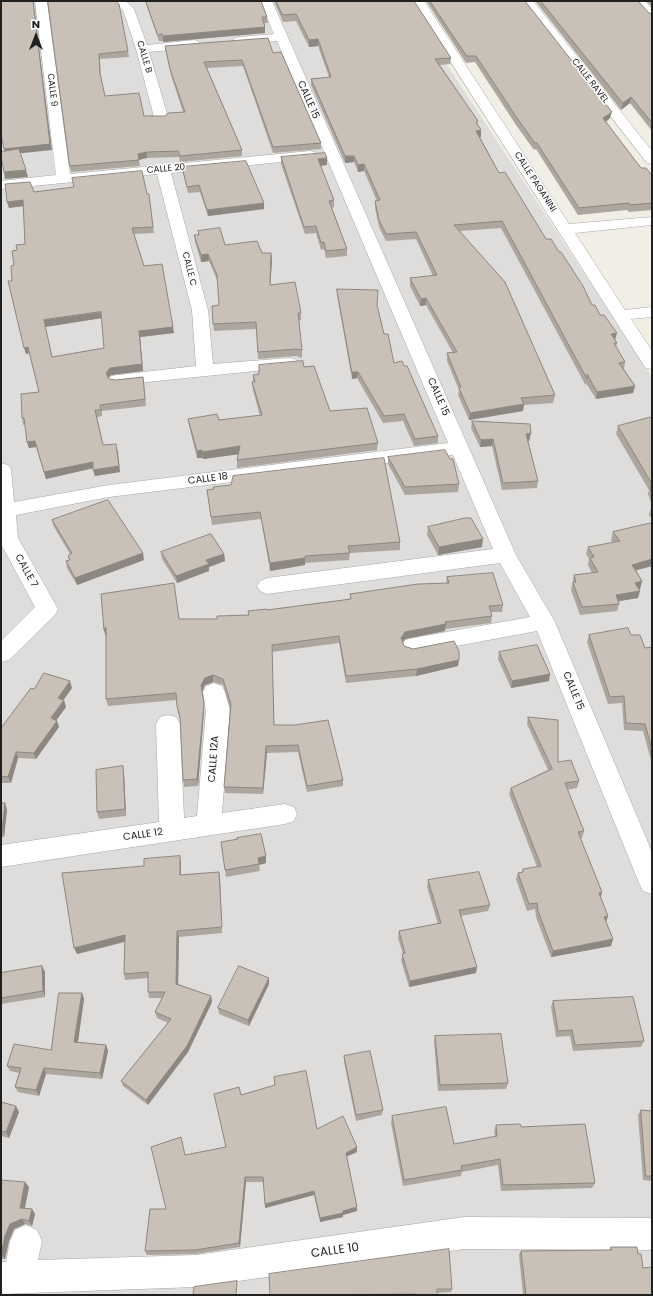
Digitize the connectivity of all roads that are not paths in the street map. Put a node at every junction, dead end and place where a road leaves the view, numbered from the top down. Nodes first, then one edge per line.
1 (41, 1) edge
2 (119, 1) edge
3 (266, 1) edge
4 (418, 1) edge
5 (528, 1) edge
6 (639, 1) edge
7 (652, 16) edge
8 (281, 37) junction
9 (142, 49) junction
10 (161, 117) edge
11 (331, 153) junction
12 (652, 160) edge
13 (163, 169) junction
14 (64, 178) junction
15 (1, 185) edge
16 (652, 221) edge
17 (565, 229) junction
18 (652, 312) edge
19 (620, 315) junction
20 (296, 363) edge
21 (652, 364) edge
22 (206, 370) junction
23 (117, 380) edge
24 (460, 448) junction
25 (1, 469) edge
26 (4, 511) junction
27 (5, 538) edge
28 (506, 555) junction
29 (267, 586) dead end
30 (544, 622) junction
31 (413, 646) dead end
32 (1, 654) edge
33 (214, 692) dead end
34 (168, 724) dead end
35 (285, 814) dead end
36 (209, 826) junction
37 (172, 831) junction
38 (1, 856) edge
39 (652, 883) edge
40 (652, 1234) edge
41 (26, 1241) dead end
42 (10, 1278) edge

1 - 14 street, CALLE 9
2 - 9 street, CALLE B
3 - 8 street, CALLE 15
4 - 17 street, CALLE PAGANINI
5 - 12 street, CALLE RAVEL
6 - 7 street
8 - 9 street
8 - 11 street, CALLE 15
9 - 10 street, CALLE B
11 - 13 street, CALLE 20
11 - 24 street, CALLE 15
13 - 14 street, CALLE 20
13 - 22 street, CALLE C
14 - 15 street, CALLE 20
16 - 17 street
17 - 19 street, CALLE PAGANINI
18 - 19 street
19 - 21 street, CALLE PAGANINI
20 - 22 street
22 - 23 street
24 - 26 street, CALLE 18
24 - 28 street, CALLE 15
25 - 26 street, CALLE 7
26 - 27 street, CALLE 7
27 - 32 street, CALLE 7
28 - 29 street
28 - 30 street, CALLE 15
30 - 31 street
30 - 39 street, CALLE 15
33 - 36 street, CALLE 12A
34 - 37 street
35 - 36 street, CALLE 12
36 - 37 street, CALLE 12
37 - 38 street, CALLE 12
40 - 42 street, CALLE 10
41 - 42 street, CALLE 10

